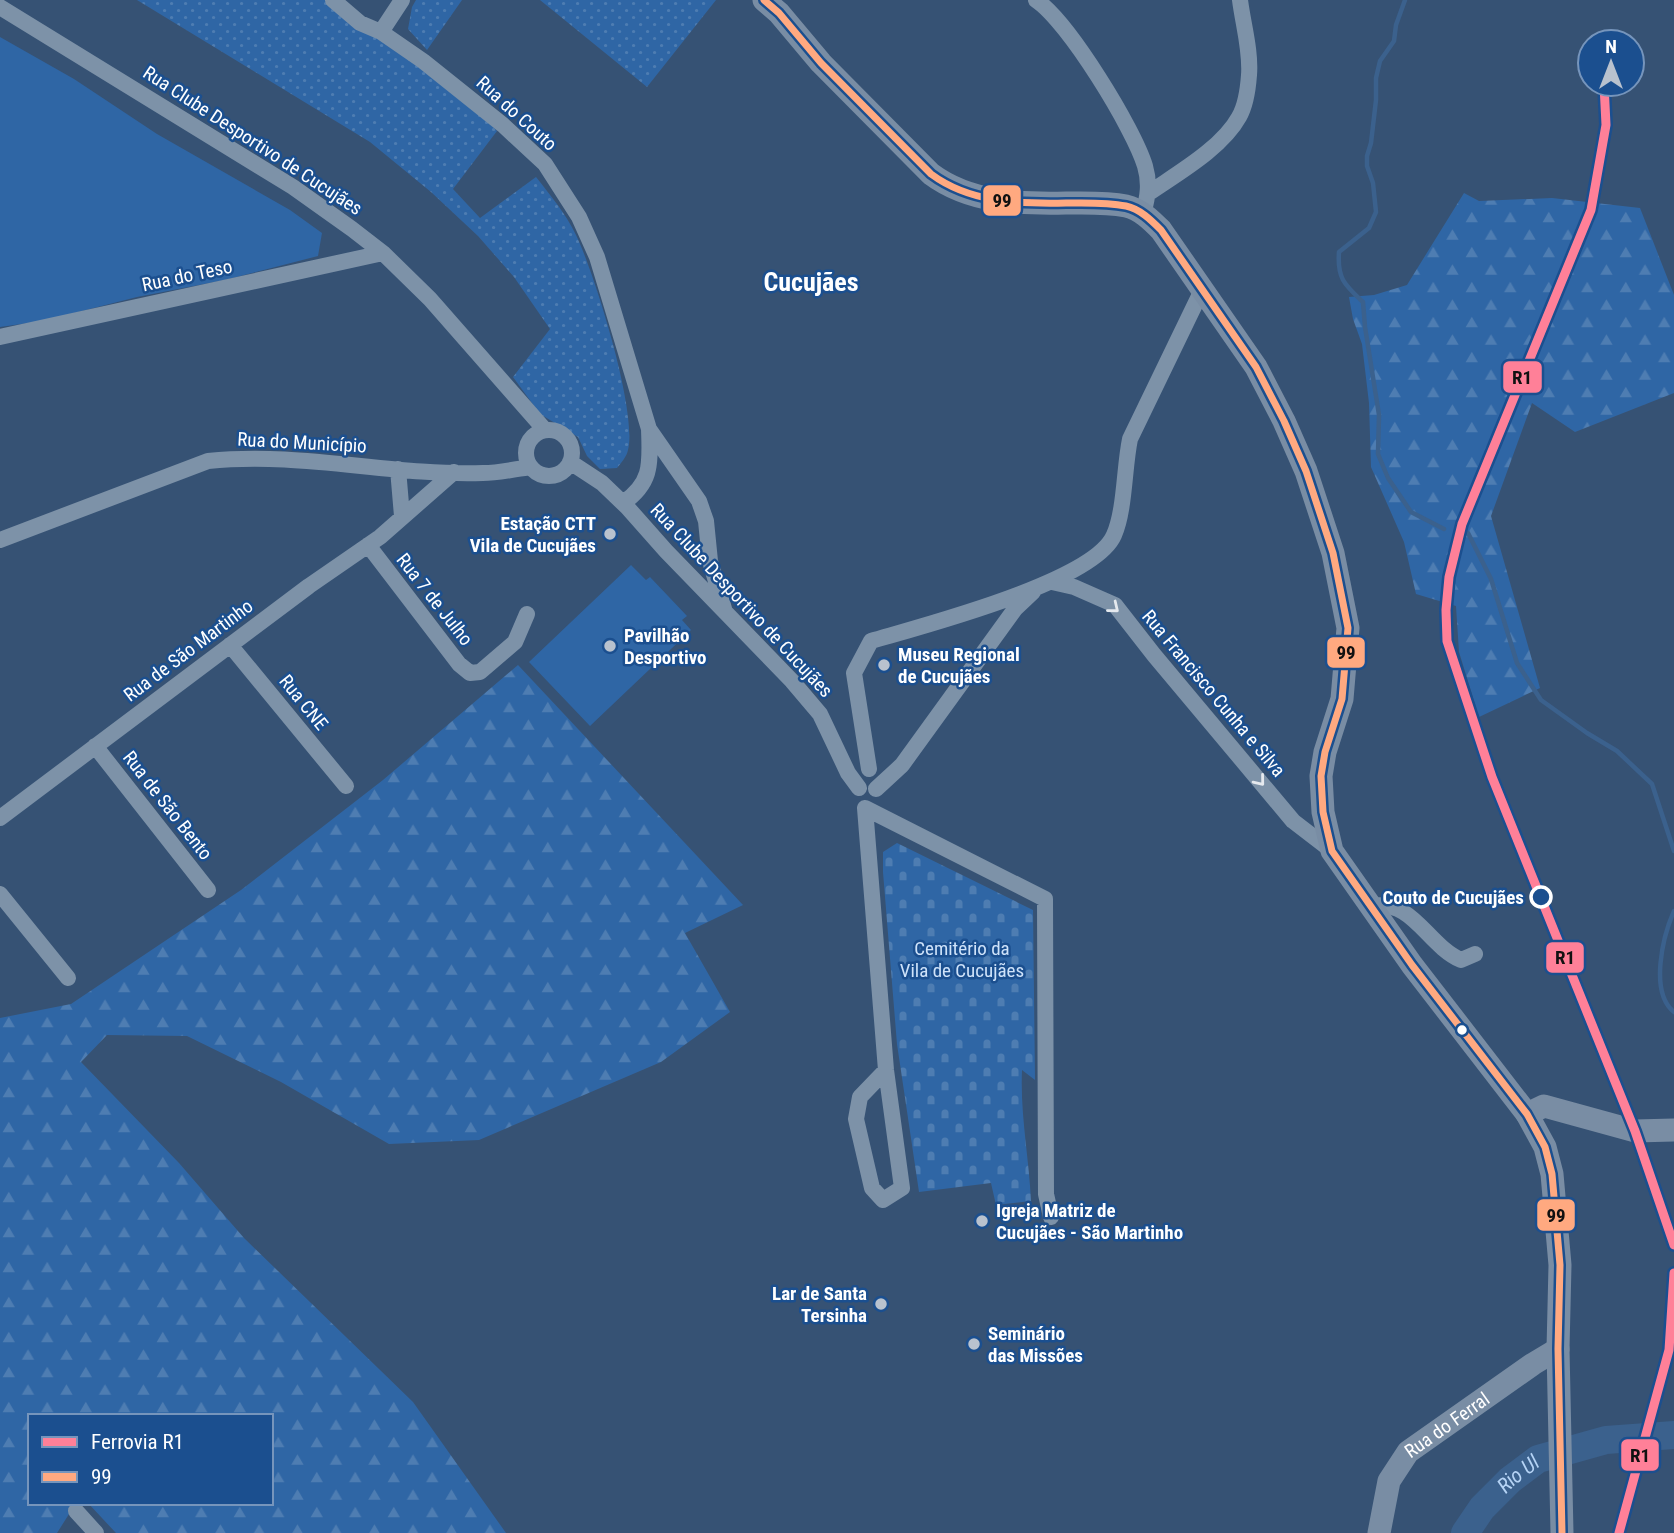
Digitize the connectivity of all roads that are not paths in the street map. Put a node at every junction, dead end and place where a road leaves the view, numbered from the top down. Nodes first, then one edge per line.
1 (333, 0) edge
2 (402, 0) edge
3 (764, 0) edge
4 (1036, 0) edge
5 (1240, 0) edge
6 (0, 6) edge
7 (381, 32) junction
8 (1146, 203) junction
9 (383, 253) junction
10 (1202, 290) junction
11 (0, 337) edge
12 (649, 429) junction
13 (545, 430) junction
14 (570, 462) junction
15 (531, 467) junction
16 (398, 469) junction
17 (454, 472) junction
18 (623, 503) junction
19 (402, 516) junction
20 (0, 540) edge
21 (368, 545) junction
22 (1045, 585) junction
23 (527, 614) dead end
24 (725, 614) junction
25 (230, 645) junction
26 (95, 746) junction
27 (869, 769) dead end
28 (346, 786) dead end
29 (859, 788) junction
30 (876, 789) junction
31 (866, 808) junction
32 (0, 818) edge
33 (1332, 851) junction
34 (208, 890) dead end
35 (0, 894) edge
36 (1371, 906) junction
37 (1475, 954) dead end
38 (68, 978) dead end
39 (886, 1070) junction
40 (1527, 1114) junction
41 (1674, 1130) edge
42 (1051, 1217) dead end
43 (1558, 1349) junction
44 (76, 1511) dead end
45 (96, 1533) edge
46 (1379, 1533) edge
47 (1562, 1533) edge

1 - 7 street, Rua do Couto
2 - 7 street
3 - 8 main road
4 - 8 street
5 - 8 street
6 - 9 street, Rua Clube Desportivo de Cucujães
7 - 12 street, Rua do Couto
8 - 10 main road
9 - 11 street, Rua do Teso
9 - 13 street, Rua Clube Desportivo de Cucujães
10 - 22 street
10 - 33 main road
12 - 18 street, Rua do Couto
12 - 24 street, Rua do Couto
13 - 14 street
13 - 15 street
14 - 15 street
14 - 18 street, Rua Clube Desportivo de Cucujães
15 - 17 street, Rua do Município
16 - 17 street, Rua do Município
16 - 19 street
16 - 20 street, Rua do Município
17 - 19 street, Rua de São Martinho
18 - 24 street, Rua Clube Desportivo de Cucujães
19 - 21 street, Rua de São Martinho
21 - 23 street, Rua 7 de Julho
21 - 25 street, Rua de São Martinho
22 - 27 street
22 - 30 street
22 -> 33 street, Rua Francisco Cunha e Silva
24 - 29 street, Rua Clube Desportivo de Cucujães
25 - 26 street, Rua de São Martinho
25 - 28 street, Rua CNE
26 - 32 street, Rua de São Martinho
26 - 34 street, Rua de São Bento
29 - 30 street
29 - 31 street
30 - 31 street
31 - 39 street
31 - 42 street
33 - 36 main road
35 - 38 street
36 - 37 street
36 - 40 main road
39 - 39 street
40 - 41 main road
40 - 43 main road
43 - 46 main road, Rua do Ferral
43 - 47 main road
44 - 45 street

